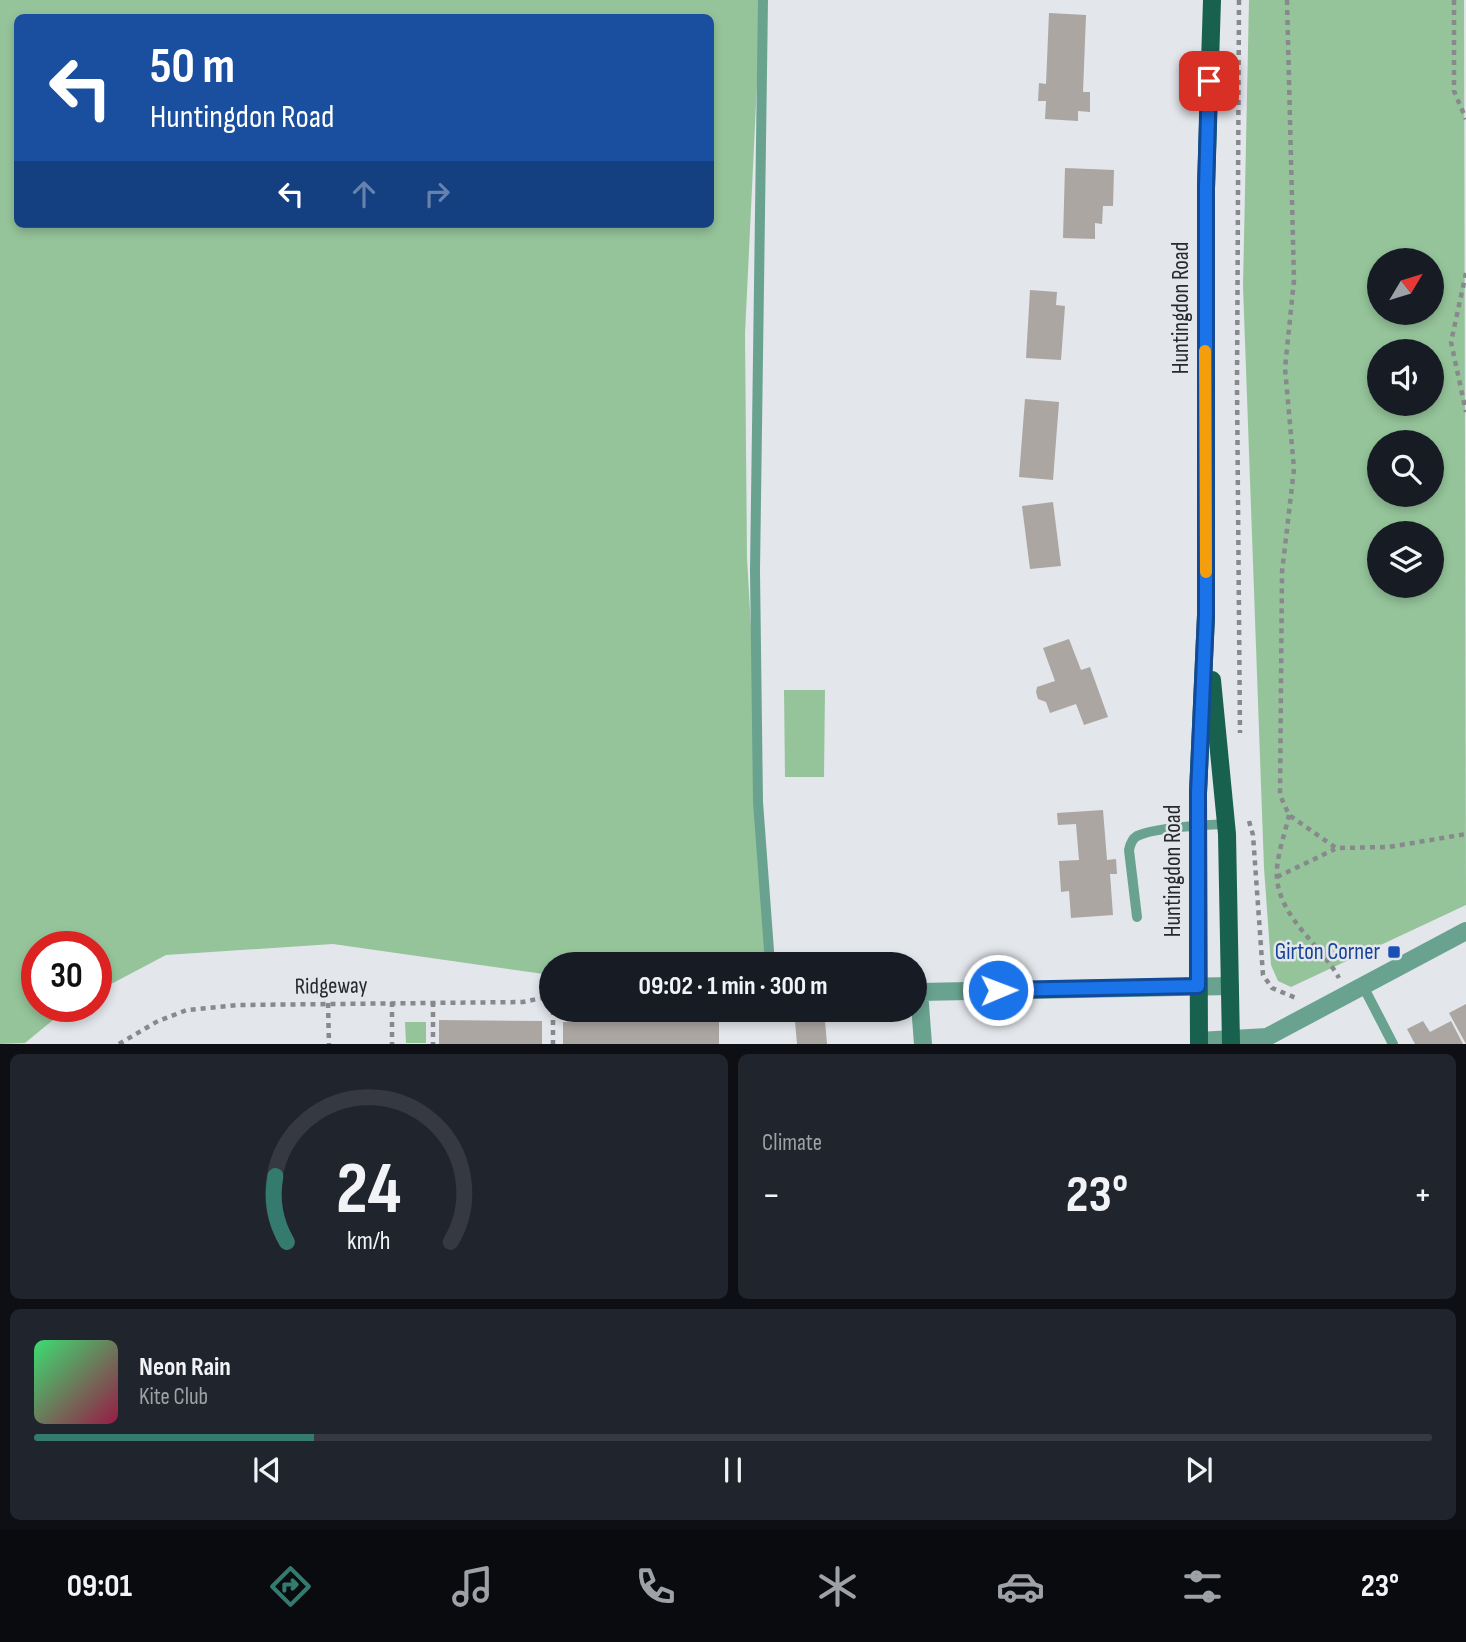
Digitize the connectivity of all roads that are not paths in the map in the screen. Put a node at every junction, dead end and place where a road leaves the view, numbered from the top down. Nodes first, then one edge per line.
1 (763, 0) edge
2 (1212, 0) edge
3 (1206, 615) junction
4 (1226, 824) junction
5 (1198, 825) junction
6 (1137, 918) dead end
7 (1466, 932) edge
8 (769, 952) edge
9 (1198, 986) junction
10 (1230, 986) junction
11 (1355, 990) junction
12 (1199, 1042) edge
13 (1231, 1042) edge
14 (923, 1044) edge
15 (1393, 1044) edge

1 - 8 lane
2 - 3 main road, Huntingdon Road
3 - 4 main road, Huntingdon Road
3 - 5 main road, Huntingdon Road
4 - 5 lane
4 - 10 main road, Huntingdon Road
5 - 6 lane
5 - 9 main road, Huntingdon Road
7 - 11 street
9 - 10 street
9 - 12 main road, Huntingdon Road
9 - 14 street
10 - 13 main road, Huntingdon Road
11 - 13 street
11 - 15 lane
12 - 13 street

